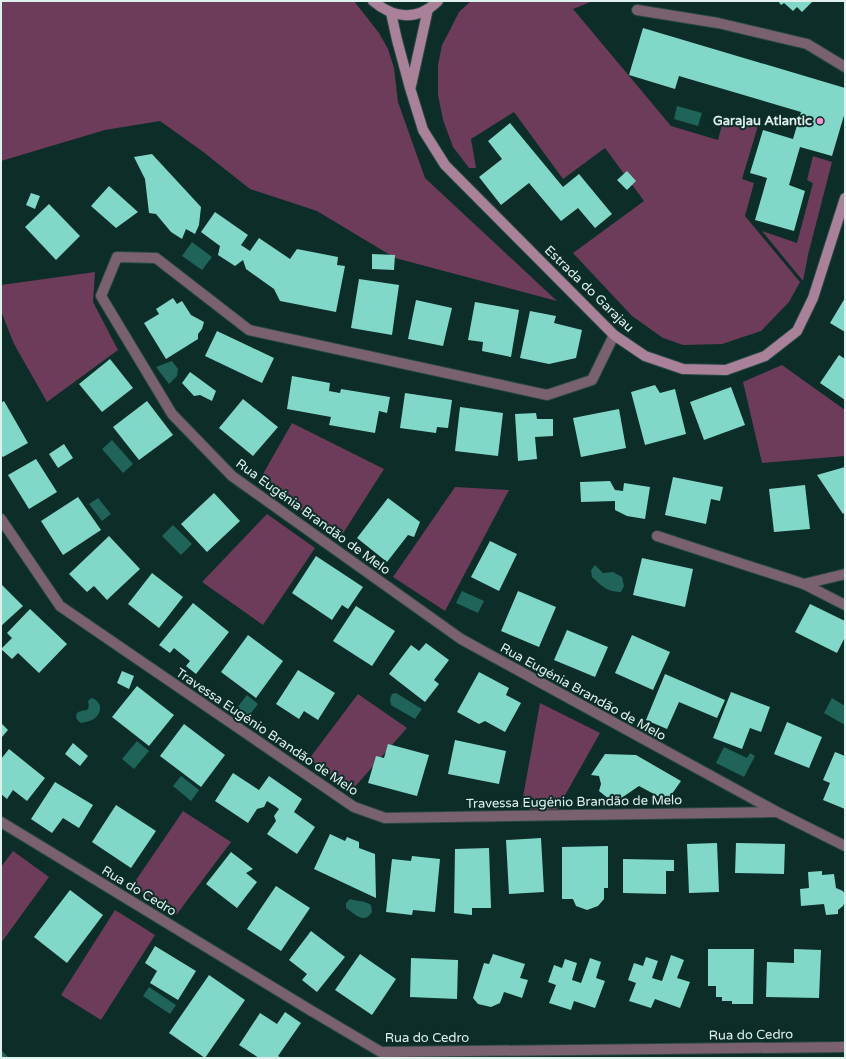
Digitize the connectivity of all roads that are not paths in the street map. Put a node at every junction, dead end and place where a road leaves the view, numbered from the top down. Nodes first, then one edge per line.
1 (373, 1) edge
2 (438, 1) edge
3 (428, 10) junction
4 (637, 10) dead end
5 (391, 13) junction
6 (845, 67) edge
7 (410, 88) junction
8 (845, 198) edge
9 (614, 335) junction
10 (1, 519) edge
11 (657, 536) dead end
12 (845, 574) edge
13 (804, 584) junction
14 (845, 605) edge
15 (777, 812) junction
16 (1, 822) edge
17 (845, 846) edge
18 (845, 1048) edge

1 - 5 street
2 - 3 street
3 - 5 street
3 - 7 street
4 - 6 street
5 - 7 street, Estrada do Garajau
7 - 9 street, Estrada do Garajau
8 - 9 street, Estrada do Garajau
9 - 15 street, Rua Eugénia Brandão de Melo
10 - 15 street, Travessa Eugénio Brandão de Melo
11 - 13 street
12 - 13 street
13 - 14 street
15 - 17 street, Rua Eugénia Brandão de Melo
16 - 18 street, Rua do Cedro

